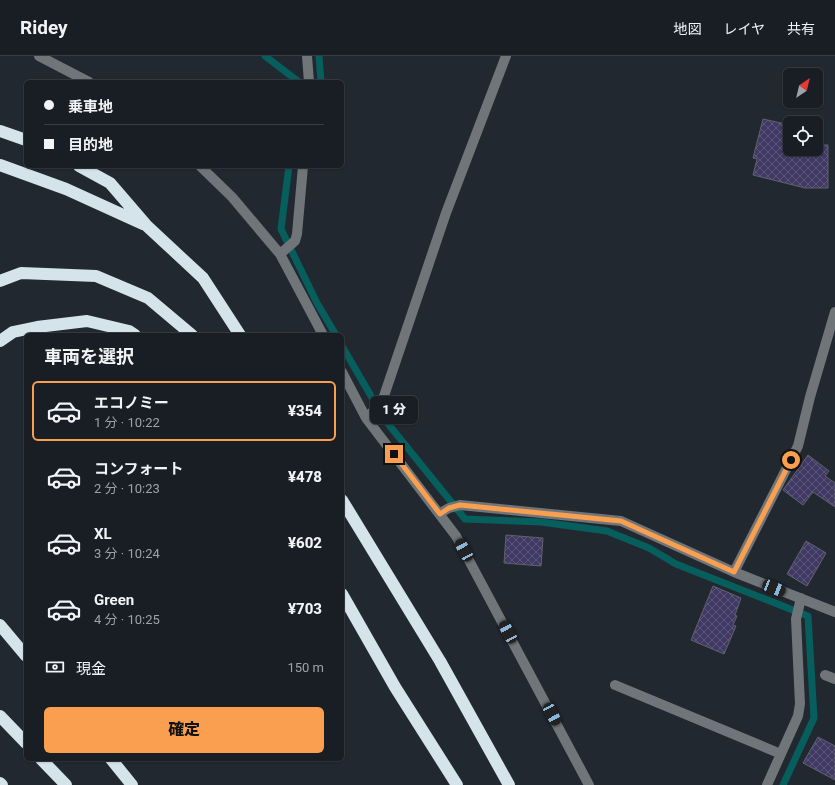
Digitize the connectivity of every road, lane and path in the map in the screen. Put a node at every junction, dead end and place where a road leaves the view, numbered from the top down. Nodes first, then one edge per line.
1 (39, 56) edge
2 (307, 56) edge
3 (506, 56) edge
4 (85, 80) edge
5 (309, 80) edge
6 (0, 132) edge
7 (24, 139) edge
8 (0, 165) edge
9 (83, 168) edge
10 (202, 168) edge
11 (303, 168) edge
12 (148, 226) junction
13 (283, 253) junction
14 (0, 281) edge
15 (835, 312) edge
16 (132, 333) edge
17 (190, 333) edge
18 (239, 333) edge
19 (322, 333) edge
20 (0, 341) edge
21 (344, 375) edge
22 (369, 416) junction
23 (344, 503) edge
24 (440, 514) junction
25 (734, 572) junction
26 (344, 598) edge
27 (801, 598) junction
28 (835, 612) edge
29 (0, 625) edge
30 (24, 654) edge
31 (615, 685) dead end
32 (0, 716) edge
33 (24, 741) edge
34 (781, 754) junction
35 (43, 761) edge
36 (113, 761) edge
37 (66, 785) edge
38 (132, 785) edge
39 (457, 785) edge
40 (509, 785) edge
41 (589, 785) edge
42 (767, 785) edge

1 - 4 street
2 - 5 street
3 - 22 street
6 - 7 highway
8 - 12 highway
9 - 12 highway
10 - 13 street
11 - 13 street
12 - 18 highway
13 - 19 street
14 - 17 highway
15 - 25 street
16 - 20 highway
21 - 22 street
22 - 24 street
23 - 40 highway
24 - 25 street
24 - 41 street
25 - 27 street
26 - 39 highway
27 - 28 street
27 - 34 street
29 - 30 highway
31 - 34 street
32 - 33 highway
34 - 42 street
35 - 37 highway
36 - 38 highway

